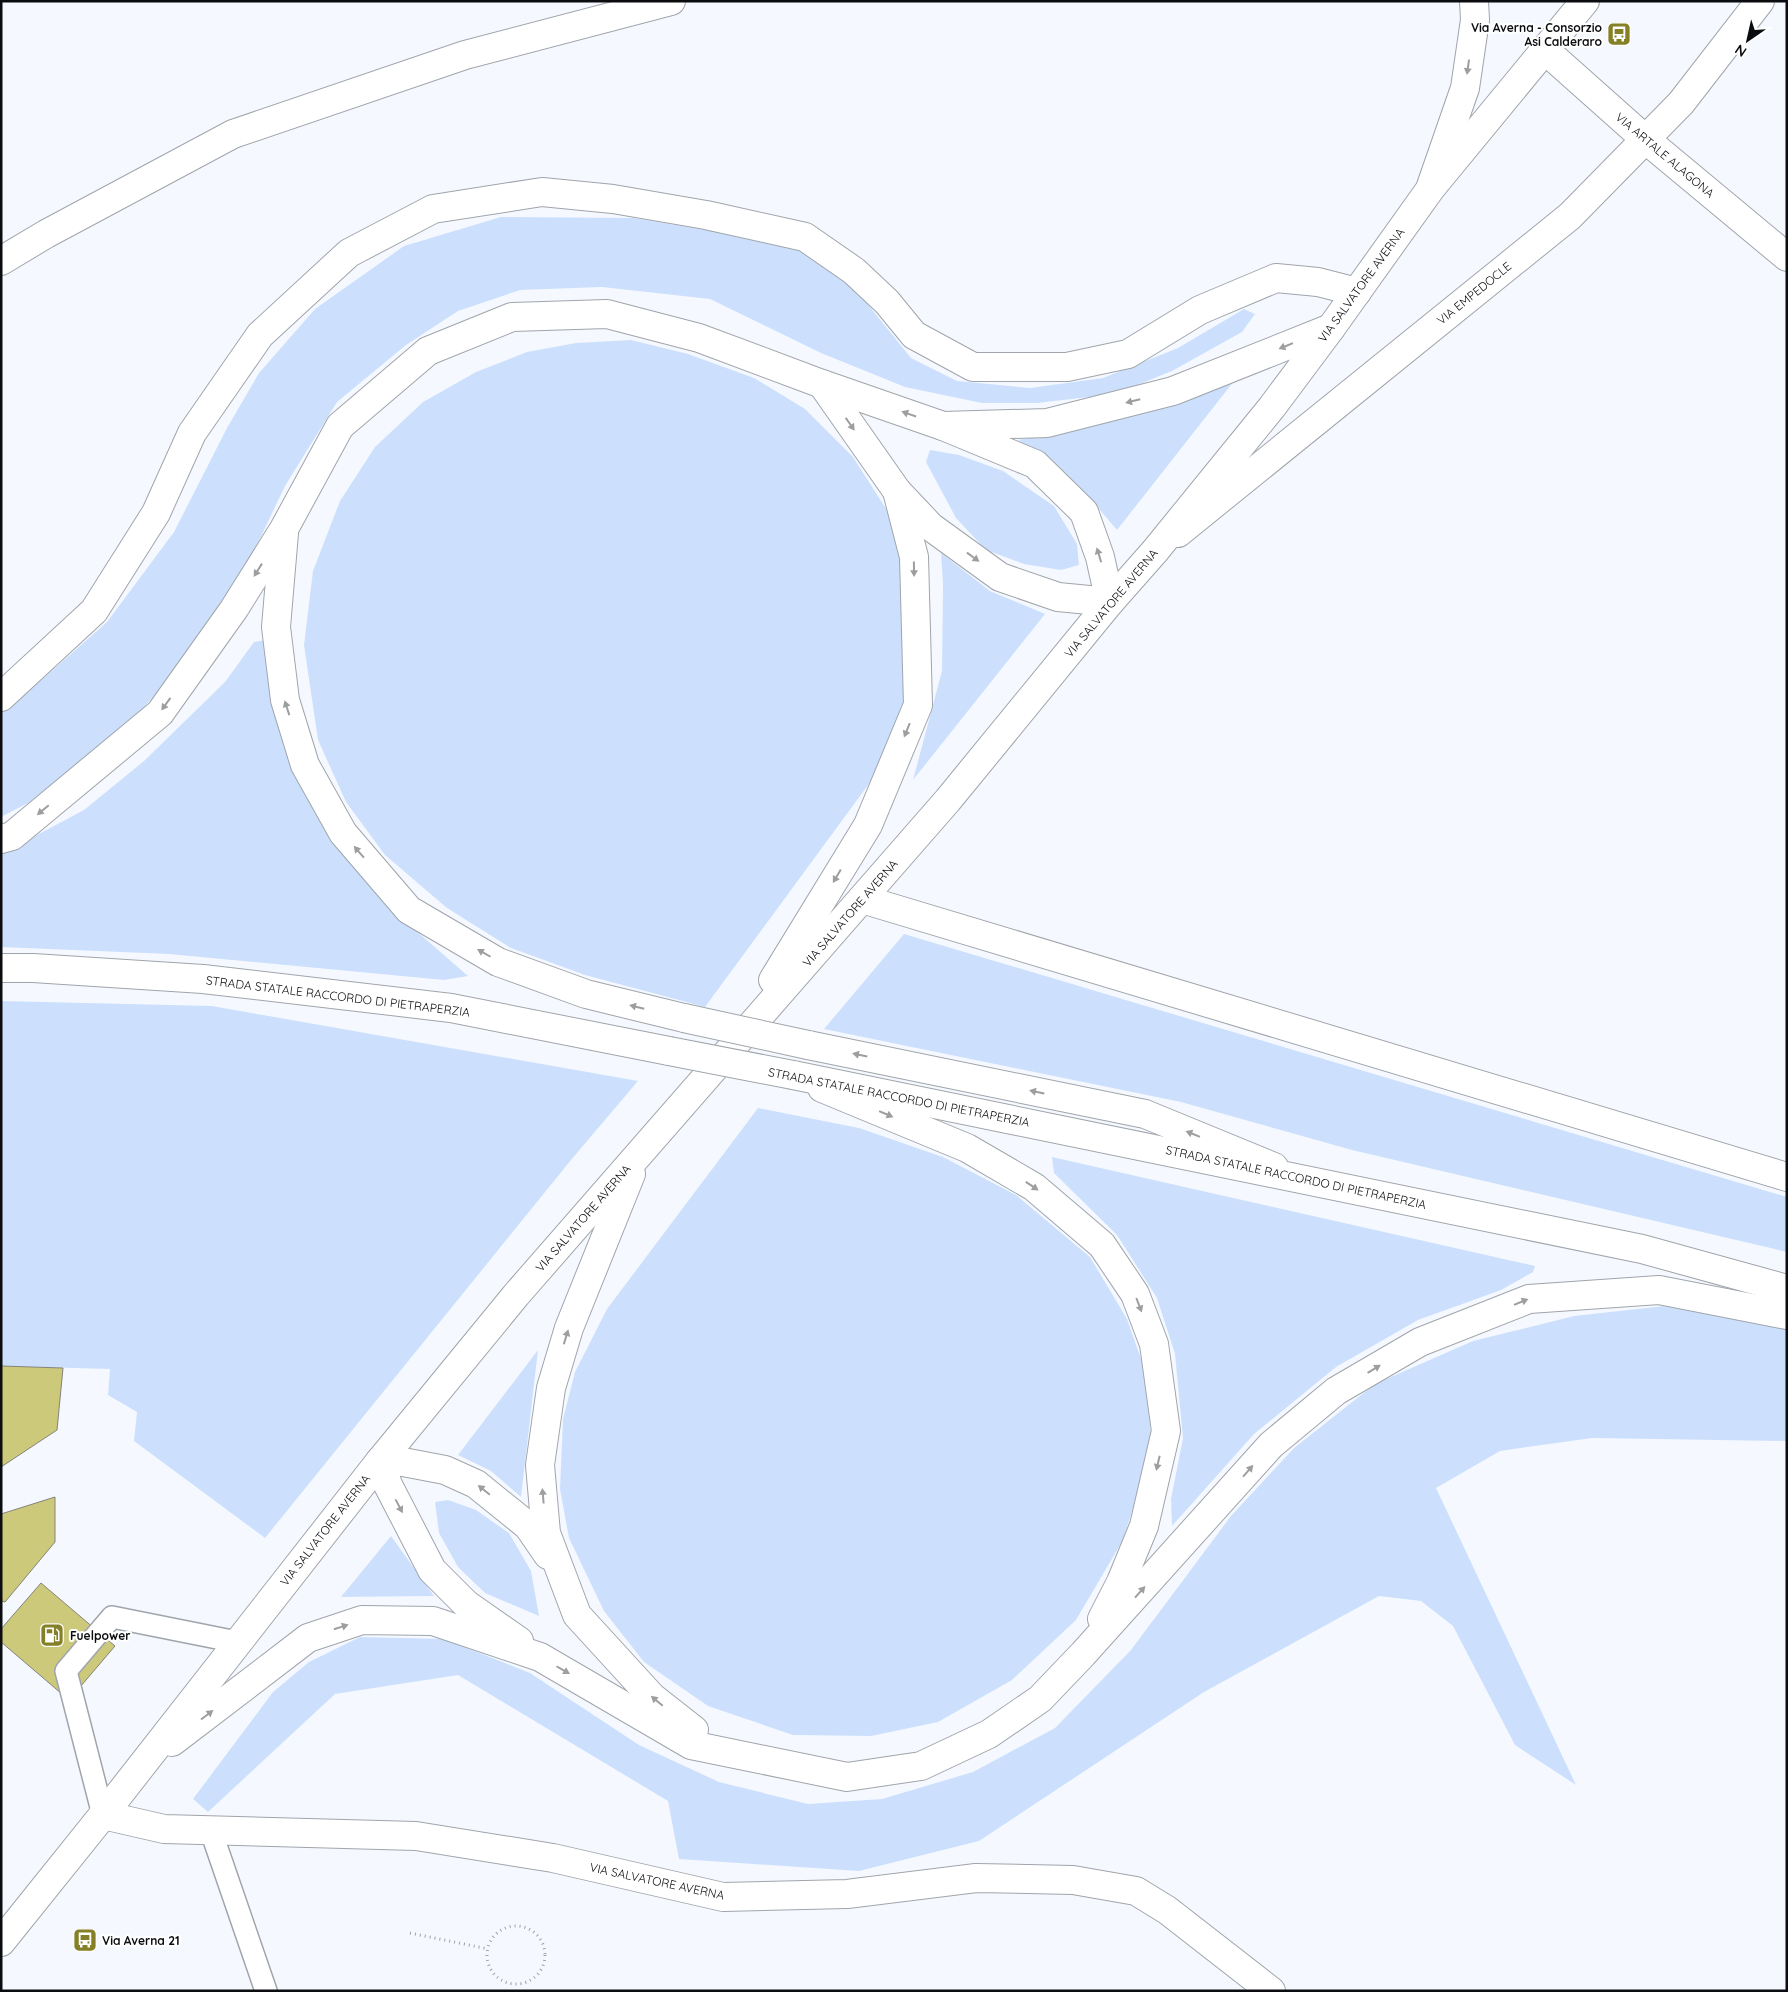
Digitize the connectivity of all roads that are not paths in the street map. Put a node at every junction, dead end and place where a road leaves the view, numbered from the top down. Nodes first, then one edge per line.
1 (671, 1) edge
2 (1474, 1) edge
3 (1585, 1) edge
4 (1760, 1) edge
5 (1545, 50) junction
6 (1645, 140) junction
7 (1431, 188) junction
8 (1787, 257) edge
9 (1, 261) edge
10 (1357, 292) junction
11 (1331, 328) junction
12 (822, 384) junction
13 (943, 426) junction
14 (897, 491) junction
15 (284, 529) junction
16 (1155, 551) junction
17 (1110, 602) junction
18 (1, 697) edge
19 (1, 839) edge
20 (862, 899) junction
21 (1, 968) edge
22 (734, 1045) junction
23 (793, 1076) junction
24 (639, 1154) junction
25 (1787, 1177) edge
26 (1303, 1178) junction
27 (1787, 1289) edge
28 (1787, 1315) edge
29 (380, 1461) junction
30 (562, 1577) junction
31 (237, 1642) junction
32 (1084, 1654) junction
33 (540, 1657) junction
34 (722, 1753) junction
35 (140, 1766) junction
36 (103, 1815) junction
37 (211, 1830) junction
38 (1, 1942) edge
39 (266, 1991) edge
40 (1270, 1991) edge

1 - 9 main road
2 -> 7 main road
3 - 5 main road, VIA SALVATORE AVERNA
4 - 6 main road, VIA EMPEDOCLE
5 - 6 main road, VIA ARTALE ALAGONA
5 - 7 main road, VIA SALVATORE AVERNA
6 - 8 main road, VIA ARTALE ALAGONA
6 - 16 main road, VIA EMPEDOCLE
7 - 10 main road, VIA SALVATORE AVERNA
10 - 11 main road, VIA SALVATORE AVERNA
10 - 18 main road
11 -> 13 main road
11 - 16 main road, VIA SALVATORE AVERNA
13 -> 12 main road
12 -> 14 main road
12 - 15 main road
17 -> 13 main road
14 -> 17 main road
14 -> 22 main road
15 -> 19 main road
26 -> 15 main road, bridge
16 - 17 main road, VIA SALVATORE AVERNA
17 - 20 main road, VIA SALVATORE AVERNA
20 - 22 main road, VIA SALVATORE AVERNA
20 - 25 main road
21 - 23 main road, STRADA STATALE RACCORDO DI PIETRAPERZIA, bridge
22 - 24 main road, VIA SALVATORE AVERNA
23 - 26 main road, STRADA STATALE RACCORDO DI PIETRAPERZIA
23 -> 32 main road
24 - 29 main road, VIA SALVATORE AVERNA
30 -> 24 main road
26 - 27 main road, STRADA STATALE RACCORDO DI PIETRAPERZIA
32 -> 28 main road
30 -> 29 main road
29 - 31 main road, VIA SALVATORE AVERNA
29 -> 33 main road
34 -> 30 main road
31 - 35 main road, VIA SALVATORE AVERNA
31 - 36 lane
32 - 34 main road
33 -> 34 main road
35 -> 33 main road
35 - 36 main road, VIA SALVATORE AVERNA
36 - 37 main road, VIA SALVATORE AVERNA
36 - 38 main road, VIA SALVATORE AVERNA
37 - 39 lane
37 - 40 main road, VIA SALVATORE AVERNA

